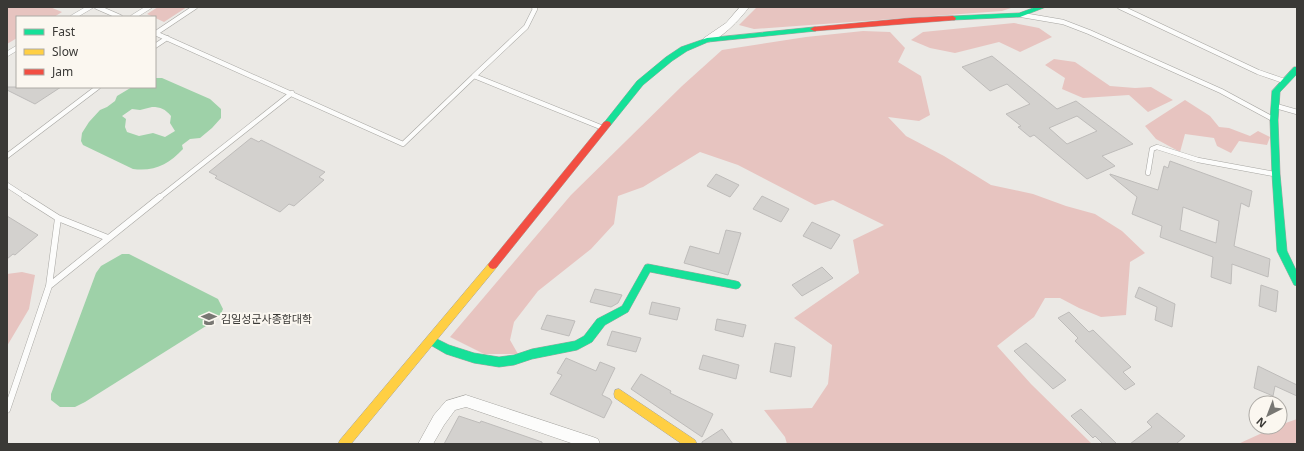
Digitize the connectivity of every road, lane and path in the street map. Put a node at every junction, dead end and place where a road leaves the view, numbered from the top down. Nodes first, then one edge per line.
1 (90, 7) edge
2 (97, 7) edge
3 (149, 7) edge
4 (195, 7) edge
5 (534, 7) edge
6 (745, 7) edge
7 (1043, 7) edge
8 (1120, 7) edge
9 (1020, 15) junction
10 (75, 16) edge
11 (118, 16) edge
12 (135, 16) edge
13 (156, 32) edge
14 (156, 33) edge
15 (167, 38) junction
16 (708, 40) junction
17 (156, 45) edge
18 (16, 49) edge
19 (7, 54) edge
20 (1297, 69) edge
21 (474, 76) junction
22 (1284, 81) junction
23 (97, 88) edge
24 (292, 94) junction
25 (1274, 106) junction
26 (1297, 112) edge
27 (1274, 120) junction
28 (603, 128) junction
29 (7, 156) edge
30 (1148, 173) dead end
31 (1276, 174) junction
32 (7, 185) edge
33 (58, 218) junction
34 (108, 238) junction
35 (1297, 282) edge
36 (736, 285) dead end
37 (49, 286) junction
38 (431, 340) junction
39 (619, 394) dead end
40 (7, 410) edge
41 (344, 444) edge
42 (425, 444) edge
43 (593, 444) edge
44 (691, 444) edge

1 - 10 lane
2 - 11 lane
3 - 12 lane
4 - 13 lane
5 - 21 lane
6 - 16 street
7 - 9 main road
8 - 22 lane
9 - 16 main road
9 - 27 lane
14 - 15 lane
15 - 17 lane
15 - 24 lane
16 - 28 main road
18 - 19 lane
20 - 22 main road
21 - 24 lane
21 - 28 lane
22 - 25 main road
23 - 29 lane
24 - 34 lane
25 - 26 lane
25 - 27 main road
27 - 31 main road
28 - 38 main road
30 - 31 lane
31 - 35 main road
32 - 33 lane
33 - 34 lane
33 - 37 lane
34 - 37 lane
36 - 38 main road
37 - 40 lane
38 - 41 main road
39 - 44 main road
42 - 43 street

